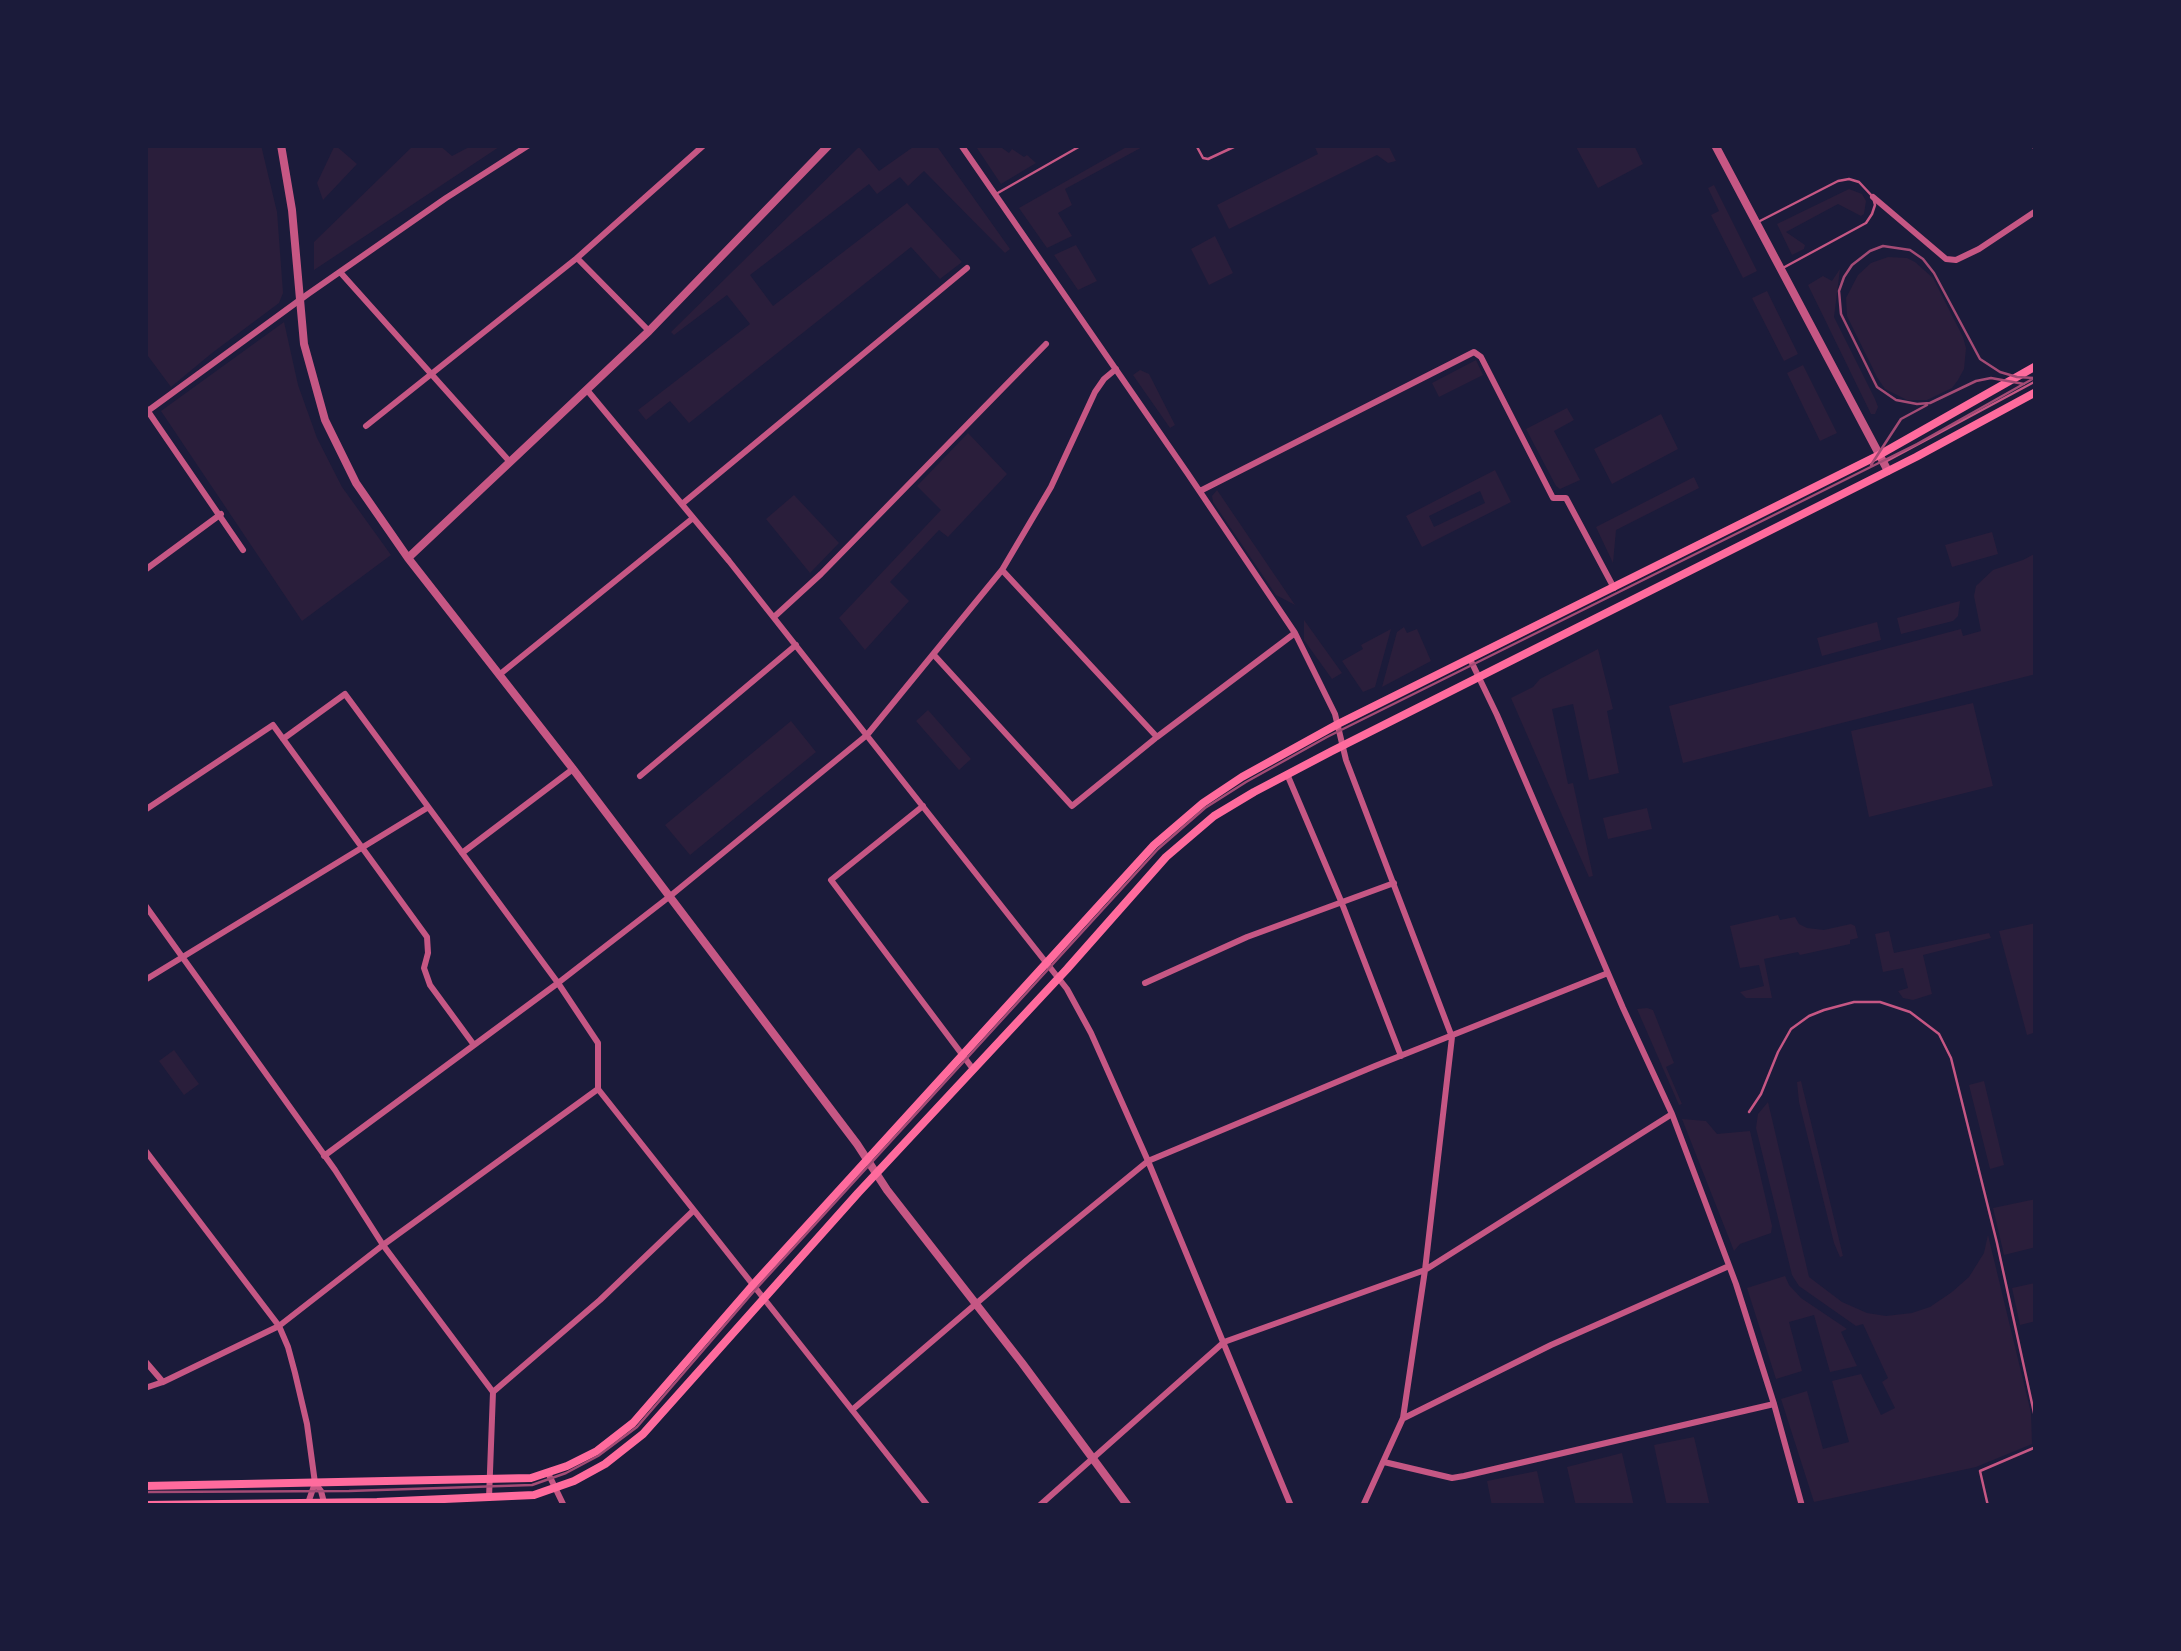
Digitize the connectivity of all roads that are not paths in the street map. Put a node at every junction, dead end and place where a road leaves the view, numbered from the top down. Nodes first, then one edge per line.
1 (281, 145) edge
2 (529, 145) edge
3 (704, 145) edge
4 (829, 145) edge
5 (961, 145) edge
6 (1082, 145) edge
7 (1196, 145) edge
8 (1238, 145) edge
9 (1715, 145) edge
10 (995, 194) junction
11 (1874, 197) junction
12 (2036, 211) edge
13 (1756, 223) junction
14 (577, 258) junction
15 (968, 268) dead end
16 (1780, 270) junction
17 (340, 272) junction
18 (299, 300) junction
19 (649, 331) junction
20 (1046, 344) dead end
21 (2036, 366) edge
22 (1116, 369) junction
23 (431, 374) junction
24 (2036, 381) edge
25 (587, 390) junction
26 (2036, 392) edge
27 (146, 410) edge
28 (366, 426) dead end
29 (510, 462) junction
30 (1884, 463) junction
31 (1200, 491) junction
32 (682, 504) junction
33 (221, 514) junction
34 (693, 518) junction
35 (243, 550) dead end
36 (408, 558) junction
37 (145, 570) edge
38 (1002, 570) junction
39 (1614, 588) junction
40 (774, 618) junction
41 (1295, 634) junction
42 (796, 646) junction
43 (934, 655) junction
44 (1470, 660) junction
45 (499, 675) junction
46 (1479, 678) junction
47 (1338, 724) junction
48 (867, 735) junction
49 (1157, 737) junction
50 (283, 738) junction
51 (1343, 746) junction
52 (572, 768) junction
53 (1287, 774) junction
54 (640, 776) dead end
55 (923, 806) junction
56 (427, 808) junction
57 (145, 810) edge
58 (362, 848) junction
59 (462, 853) junction
60 (1394, 883) junction
61 (669, 897) junction
62 (1340, 901) junction
63 (145, 904) edge
64 (181, 958) junction
65 (1046, 963) junction
66 (1608, 974) junction
67 (1059, 978) junction
68 (145, 980) edge
69 (558, 983) junction
70 (1145, 983) dead end
71 (1452, 1037) junction
72 (474, 1045) junction
73 (963, 1055) junction
74 (1401, 1056) junction
75 (973, 1069) junction
76 (598, 1089) junction
77 (1750, 1112) dead end
78 (1672, 1114) junction
79 (145, 1150) edge
80 (324, 1156) junction
81 (867, 1161) junction
82 (1148, 1161) junction
83 (876, 1174) junction
84 (694, 1211) junction
85 (383, 1245) junction
86 (1729, 1266) junction
87 (1426, 1270) junction
88 (752, 1286) junction
89 (763, 1300) junction
90 (976, 1304) junction
91 (278, 1326) junction
92 (1224, 1342) junction
93 (145, 1361) edge
94 (163, 1382) junction
95 (145, 1388) edge
96 (492, 1392) junction
97 (1774, 1404) junction
98 (852, 1410) junction
99 (1403, 1418) junction
100 (2036, 1422) edge
101 (2036, 1447) edge
102 (1092, 1458) junction
103 (1384, 1462) junction
104 (548, 1473) junction
105 (489, 1480) junction
106 (314, 1483) junction
107 (145, 1486) edge
108 (554, 1489) junction
109 (489, 1498) junction
110 (307, 1504) edge
111 (324, 1504) edge
112 (145, 1505) edge
113 (564, 1506) edge
114 (928, 1506) edge
115 (1040, 1506) edge
116 (1128, 1506) edge
117 (1291, 1506) edge
118 (1363, 1506) edge
119 (1802, 1506) edge
120 (1988, 1506) edge

1 - 18 street
2 - 17 street
3 - 14 street
4 - 19 street
5 - 10 street
6 - 10 lane
7 - 8 lane
9 - 13 street
10 - 22 street
11 - 12 street
11 - 13 lane
11 - 16 lane
13 - 16 street
14 - 19 street
14 - 23 street
15 - 32 street
16 - 30 street
17 - 18 street
17 - 23 street
18 - 27 street
18 - 36 street
19 - 25 street
20 - 40 street
21 - 30 main road
22 - 31 street
22 - 38 street
23 - 28 street
23 - 29 street
24 - 30 lane
25 - 29 street
25 - 32 street
26 - 30 main road
27 - 33 street
29 - 36 street
30 - 39 main road
30 - 46 main road
31 - 39 street
31 - 41 street
32 - 34 street
33 - 35 street
33 - 37 street
34 - 40 street
34 - 45 street
36 - 45 street
38 - 43 street
38 - 49 street
39 - 44 main road
40 - 42 street
41 - 47 street
41 - 49 street
42 - 48 street
42 - 54 street
43 - 48 street
43 - 49 street
44 - 46 street
44 - 47 main road
45 - 52 street
46 - 51 main road
46 - 66 street
47 - 51 street
47 - 65 main road
48 - 55 street
48 - 61 street
50 - 56 street
50 - 57 street
50 - 58 street
51 - 53 main road
51 - 60 street
52 - 59 street
52 - 61 street
53 - 62 street
53 - 67 main road
55 - 65 street
55 - 73 street
56 - 58 street
56 - 59 street
58 - 64 street
58 - 72 street
59 - 69 street
60 - 62 street
60 - 71 street
61 - 69 street
61 - 81 street
62 - 70 street
62 - 74 street
63 - 64 street
64 - 68 street
64 - 80 street
65 - 67 street
65 - 73 main road
66 - 71 street
66 - 78 street
67 - 75 main road
67 - 82 street
69 - 72 street
69 - 76 street
71 - 74 street
71 - 87 street
72 - 80 street
73 - 75 street
73 - 81 main road
74 - 82 street
75 - 83 main road
76 - 84 street
76 - 85 street
77 - 100 lane
78 - 86 street
78 - 87 street
79 - 91 street
80 - 85 street
81 - 83 street
81 - 88 main road
82 - 90 street
82 - 92 street
83 - 89 main road
83 - 90 street
84 - 88 street
84 - 96 street
85 - 91 street
85 - 96 street
86 - 97 street
86 - 99 street
87 - 92 street
87 - 99 street
88 - 89 street
88 - 104 main road
89 - 98 street
89 - 108 main road
90 - 98 street
90 - 102 street
91 - 94 street
91 - 106 street
92 - 102 street
92 - 117 street
93 - 94 street
94 - 95 street
96 - 105 street
97 - 103 street
97 - 119 street
98 - 114 street
99 - 103 street
101 - 120 lane
102 - 115 street
102 - 116 street
103 - 118 street
104 - 105 main road
104 - 108 street
105 - 106 main road
105 - 109 street
106 - 107 main road
106 - 110 street
106 - 111 street
108 - 109 main road
108 - 113 street
109 - 111 main road
110 - 111 main road
110 - 112 main road

